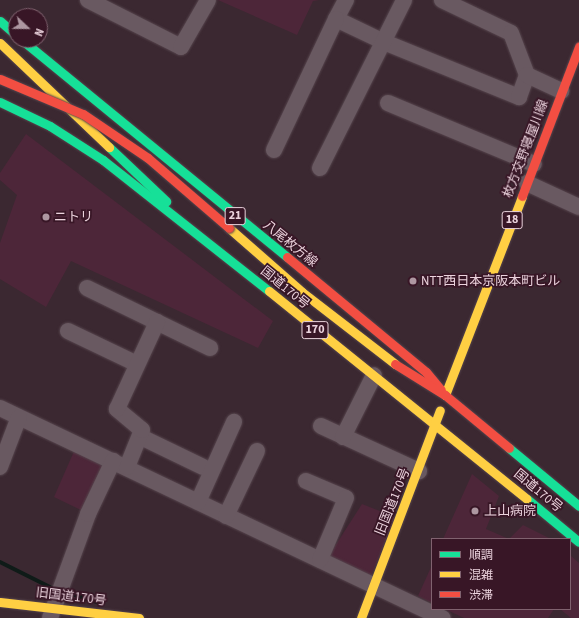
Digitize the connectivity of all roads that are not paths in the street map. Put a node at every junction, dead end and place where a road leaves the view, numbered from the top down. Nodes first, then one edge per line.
1 (88, 0) edge
2 (208, 0) edge
3 (346, 0) edge
4 (404, 0) edge
5 (442, 0) edge
6 (336, 20) junction
7 (0, 21) edge
8 (8, 28) edge
9 (384, 42) junction
10 (0, 43) edge
11 (579, 47) edge
12 (32, 48) edge
13 (527, 75) junction
14 (0, 79) edge
15 (562, 91) junction
16 (0, 102) edge
17 (388, 103) dead end
18 (274, 150) dead end
19 (534, 164) junction
20 (320, 168) dead end
21 (527, 183) junction
22 (579, 207) edge
23 (198, 233) junction
24 (87, 288) dead end
25 (157, 322) junction
26 (68, 331) dead end
27 (210, 348) dead end
28 (137, 364) junction
29 (374, 375) junction
30 (445, 395) junction
31 (0, 408) edge
32 (19, 417) junction
33 (234, 422) dead end
34 (435, 423) junction
35 (321, 426) dead end
36 (141, 437) junction
37 (343, 437) junction
38 (257, 451) dead end
39 (120, 464) junction
40 (0, 466) edge
41 (203, 467) dead end
42 (419, 471) junction
43 (306, 481) dead end
44 (198, 502) junction
45 (579, 506) edge
46 (226, 516) junction
47 (579, 542) edge
48 (320, 560) junction
49 (374, 585) junction
50 (0, 602) edge
51 (52, 613) edge
52 (139, 618) edge
53 (361, 618) edge
54 (443, 618) edge

1 - 2 street
3 - 6 street
4 - 9 street
5 - 13 street
6 - 9 street
6 - 18 street
7 - 8 main road
9 - 13 street
9 - 20 street
10 - 23 main road
11 - 15 main road, 枚方交野寝屋川線 / 18
12 - 30 main road, 八尾枚方線 / 21
13 - 15 street
14 - 30 main road, 国道170号 / 170, bridge
15 - 19 main road, 枚方交野寝屋川線 / 18
16 - 23 main road, 国道170号 / 170
17 - 19 street
19 - 21 main road, 枚方交野寝屋川線 / 18
21 - 22 street
21 - 30 main road, 枚方交野寝屋川線 / 18
23 - 29 main road, 国道170号 / 170
24 - 25 street
25 - 27 street
25 - 28 street
26 - 28 street
28 - 36 street
29 - 34 main road, 国道170号 / 170
29 - 37 street
30 - 34 main road, 旧国道170号
30 - 45 main road, 国道170号 / 170
31 - 32 street
32 - 39 street
32 - 40 street
33 - 44 street
34 - 42 main road, 旧国道170号
34 - 47 main road, 国道170号 / 170
35 - 37 street
36 - 39 street
36 - 41 street
37 - 42 street
38 - 46 street
39 - 44 street
39 - 51 street
42 - 49 main road, 旧国道170号
43 - 48 street
44 - 46 street
46 - 48 street
48 - 49 street
49 - 53 main road, 旧国道170号
49 - 54 street
50 - 51 main road, 旧国道170号
51 - 52 main road, 旧国道170号

